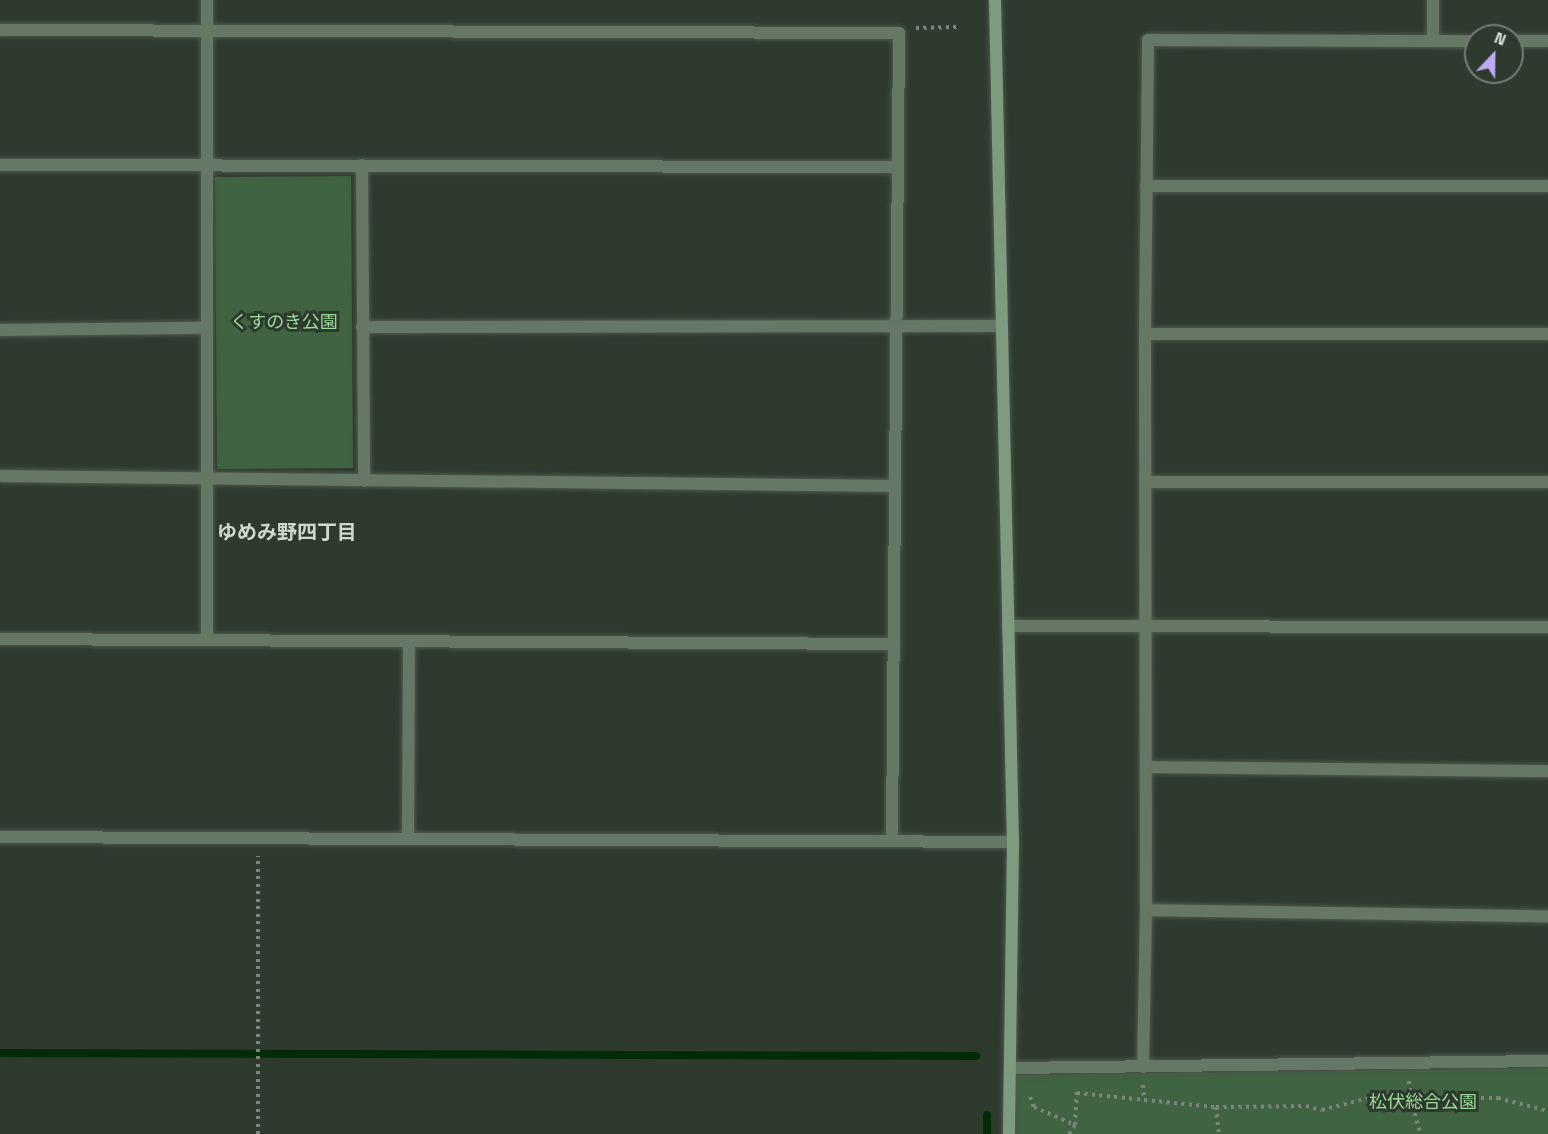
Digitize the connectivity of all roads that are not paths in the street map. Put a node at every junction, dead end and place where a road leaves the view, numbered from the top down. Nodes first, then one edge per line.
1 (207, 0) edge
2 (995, 0) edge
3 (1433, 0) edge
4 (0, 30) edge
5 (207, 30) junction
6 (1433, 41) junction
7 (1464, 41) edge
8 (1524, 41) edge
9 (1548, 41) edge
10 (0, 165) edge
11 (207, 165) junction
12 (362, 165) junction
13 (898, 167) junction
14 (1146, 186) junction
15 (1548, 186) edge
16 (1002, 326) junction
17 (362, 327) junction
18 (897, 327) junction
19 (207, 328) junction
20 (0, 330) edge
21 (1145, 334) junction
22 (1548, 334) edge
23 (0, 476) edge
24 (207, 480) junction
25 (364, 481) junction
26 (1146, 482) junction
27 (1548, 482) edge
28 (895, 486) junction
29 (1008, 626) junction
30 (1145, 627) junction
31 (1548, 627) edge
32 (0, 639) edge
33 (207, 640) junction
34 (409, 641) junction
35 (894, 644) junction
36 (1146, 767) junction
37 (1548, 771) edge
38 (0, 837) edge
39 (408, 839) junction
40 (892, 841) junction
41 (1012, 842) junction
42 (1146, 910) junction
43 (1548, 916) edge
44 (1548, 1061) edge
45 (1143, 1067) junction
46 (1011, 1068) junction
47 (1009, 1134) edge

1 - 5 street
2 - 16 street
3 - 6 street
4 - 5 street
5 - 11 street
5 - 13 street
6 - 7 street
6 - 14 street
8 - 9 street
10 - 11 street
11 - 12 street
11 - 19 street
12 - 13 street
12 - 17 street
13 - 18 street
14 - 15 street
14 - 21 street
16 - 18 street
16 - 29 street
17 - 18 street
17 - 25 street
18 - 28 street
19 - 20 street
19 - 24 street
21 - 22 street
21 - 26 street
23 - 24 street
24 - 25 street
24 - 33 street
25 - 28 street
26 - 27 street
26 - 30 street
28 - 35 street
29 - 30 street
29 - 41 street
30 - 31 street
30 - 36 street
32 - 33 street
33 - 34 street
34 - 35 street
34 - 39 street
35 - 40 street
36 - 37 street
36 - 42 street
38 - 39 street
39 - 40 street
40 - 41 street
41 - 46 street
42 - 43 street
42 - 45 street
44 - 45 street
45 - 46 street
46 - 47 street

